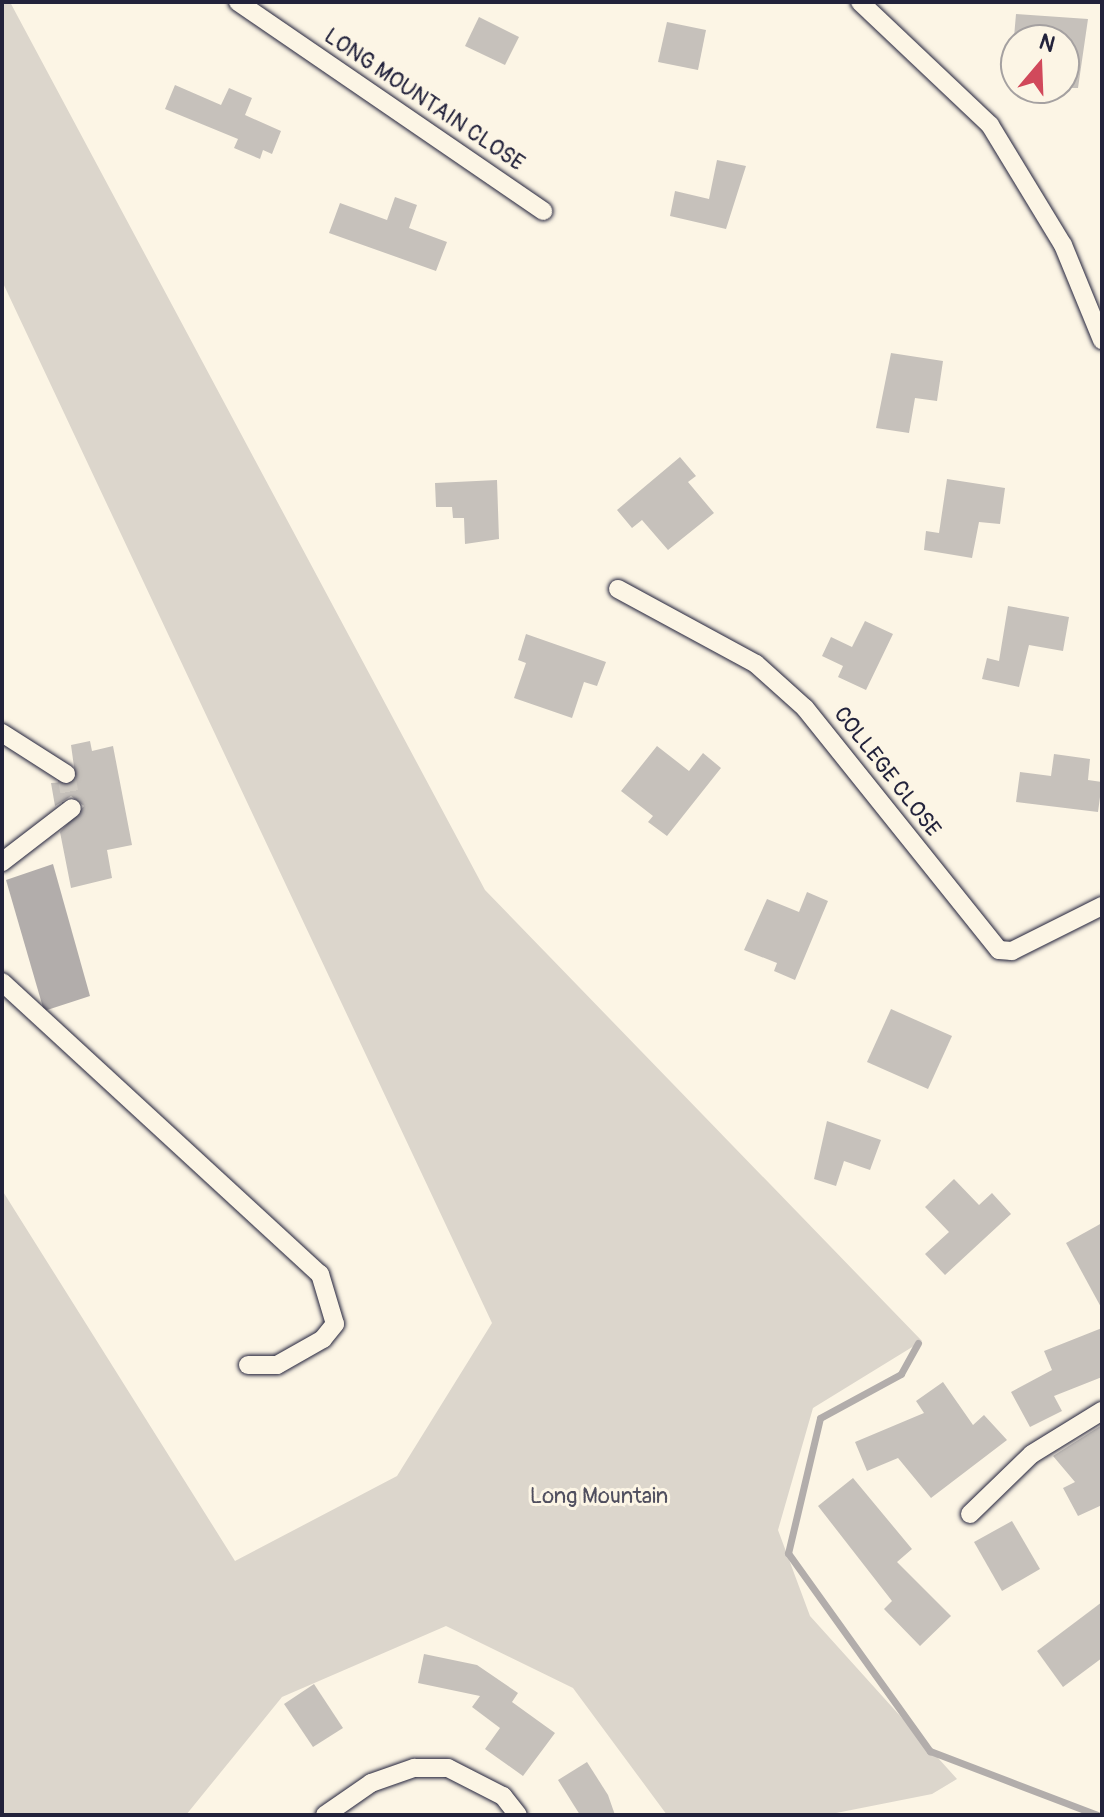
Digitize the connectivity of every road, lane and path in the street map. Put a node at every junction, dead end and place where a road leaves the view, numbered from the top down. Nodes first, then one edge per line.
1 (238, 2) edge
2 (860, 2) edge
3 (543, 211) dead end
4 (1102, 340) edge
5 (618, 589) dead end
6 (2, 733) edge
7 (66, 774) dead end
8 (72, 808) dead end
9 (2, 862) edge
10 (1102, 906) edge
11 (2, 982) edge
12 (248, 1365) dead end
13 (1102, 1411) edge
14 (970, 1514) dead end
15 (325, 1815) edge
16 (518, 1815) edge

1 - 3 street, LONG MOUNTAIN CLOSE
2 - 4 street
5 - 10 street, COLLEGE CLOSE
6 - 7 street
8 - 9 street
11 - 12 street
13 - 14 street
15 - 16 street

